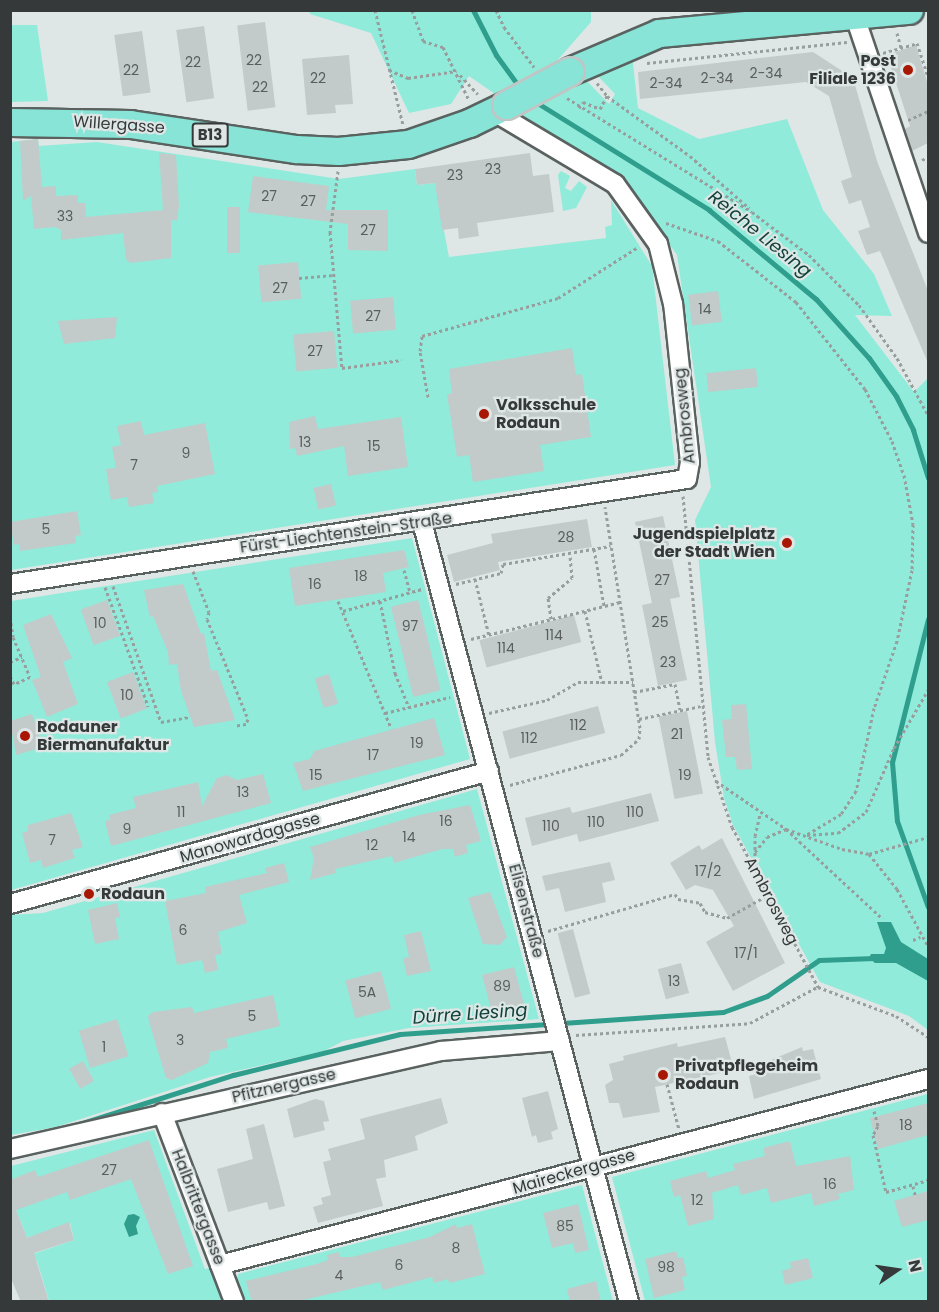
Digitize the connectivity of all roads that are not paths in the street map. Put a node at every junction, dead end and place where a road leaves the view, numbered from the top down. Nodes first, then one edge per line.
1 (903, 21) edge
2 (862, 38) junction
3 (490, 108) junction
4 (10, 122) edge
5 (928, 233) edge
6 (682, 482) joint
7 (422, 522) junction
8 (10, 584) edge
9 (489, 771) junction
10 (10, 904) edge
11 (558, 1030) junction
12 (928, 1079) edge
13 (162, 1113) junction
14 (10, 1149) edge
15 (594, 1169) junction
16 (220, 1265) junction
17 (234, 1302) edge
18 (629, 1302) edge

1 - 2 main road, B13
2 - 3 main road, B13, bridge
2 - 5 street
3 - 4 main road, Willergasse / B13
3 - 6 street, Ambrosweg
6 - 7 street, Fürst-Liechtenstein-Straße
7 - 8 street, Fürst-Liechtenstein-Straße
7 - 9 street, Elisenstraße
9 - 10 street, Manowardagasse
9 - 11 street, Elisenstraße
11 - 13 street, Pfitznergasse
11 - 15 street, Elisenstraße
12 - 15 street, Maireckergasse
13 - 14 street, Pfitznergasse
13 - 16 street, Halbrittergasse
15 - 16 street, Maireckergasse
15 - 18 street, Elisenstraße
16 - 17 street, Halbrittergasse

